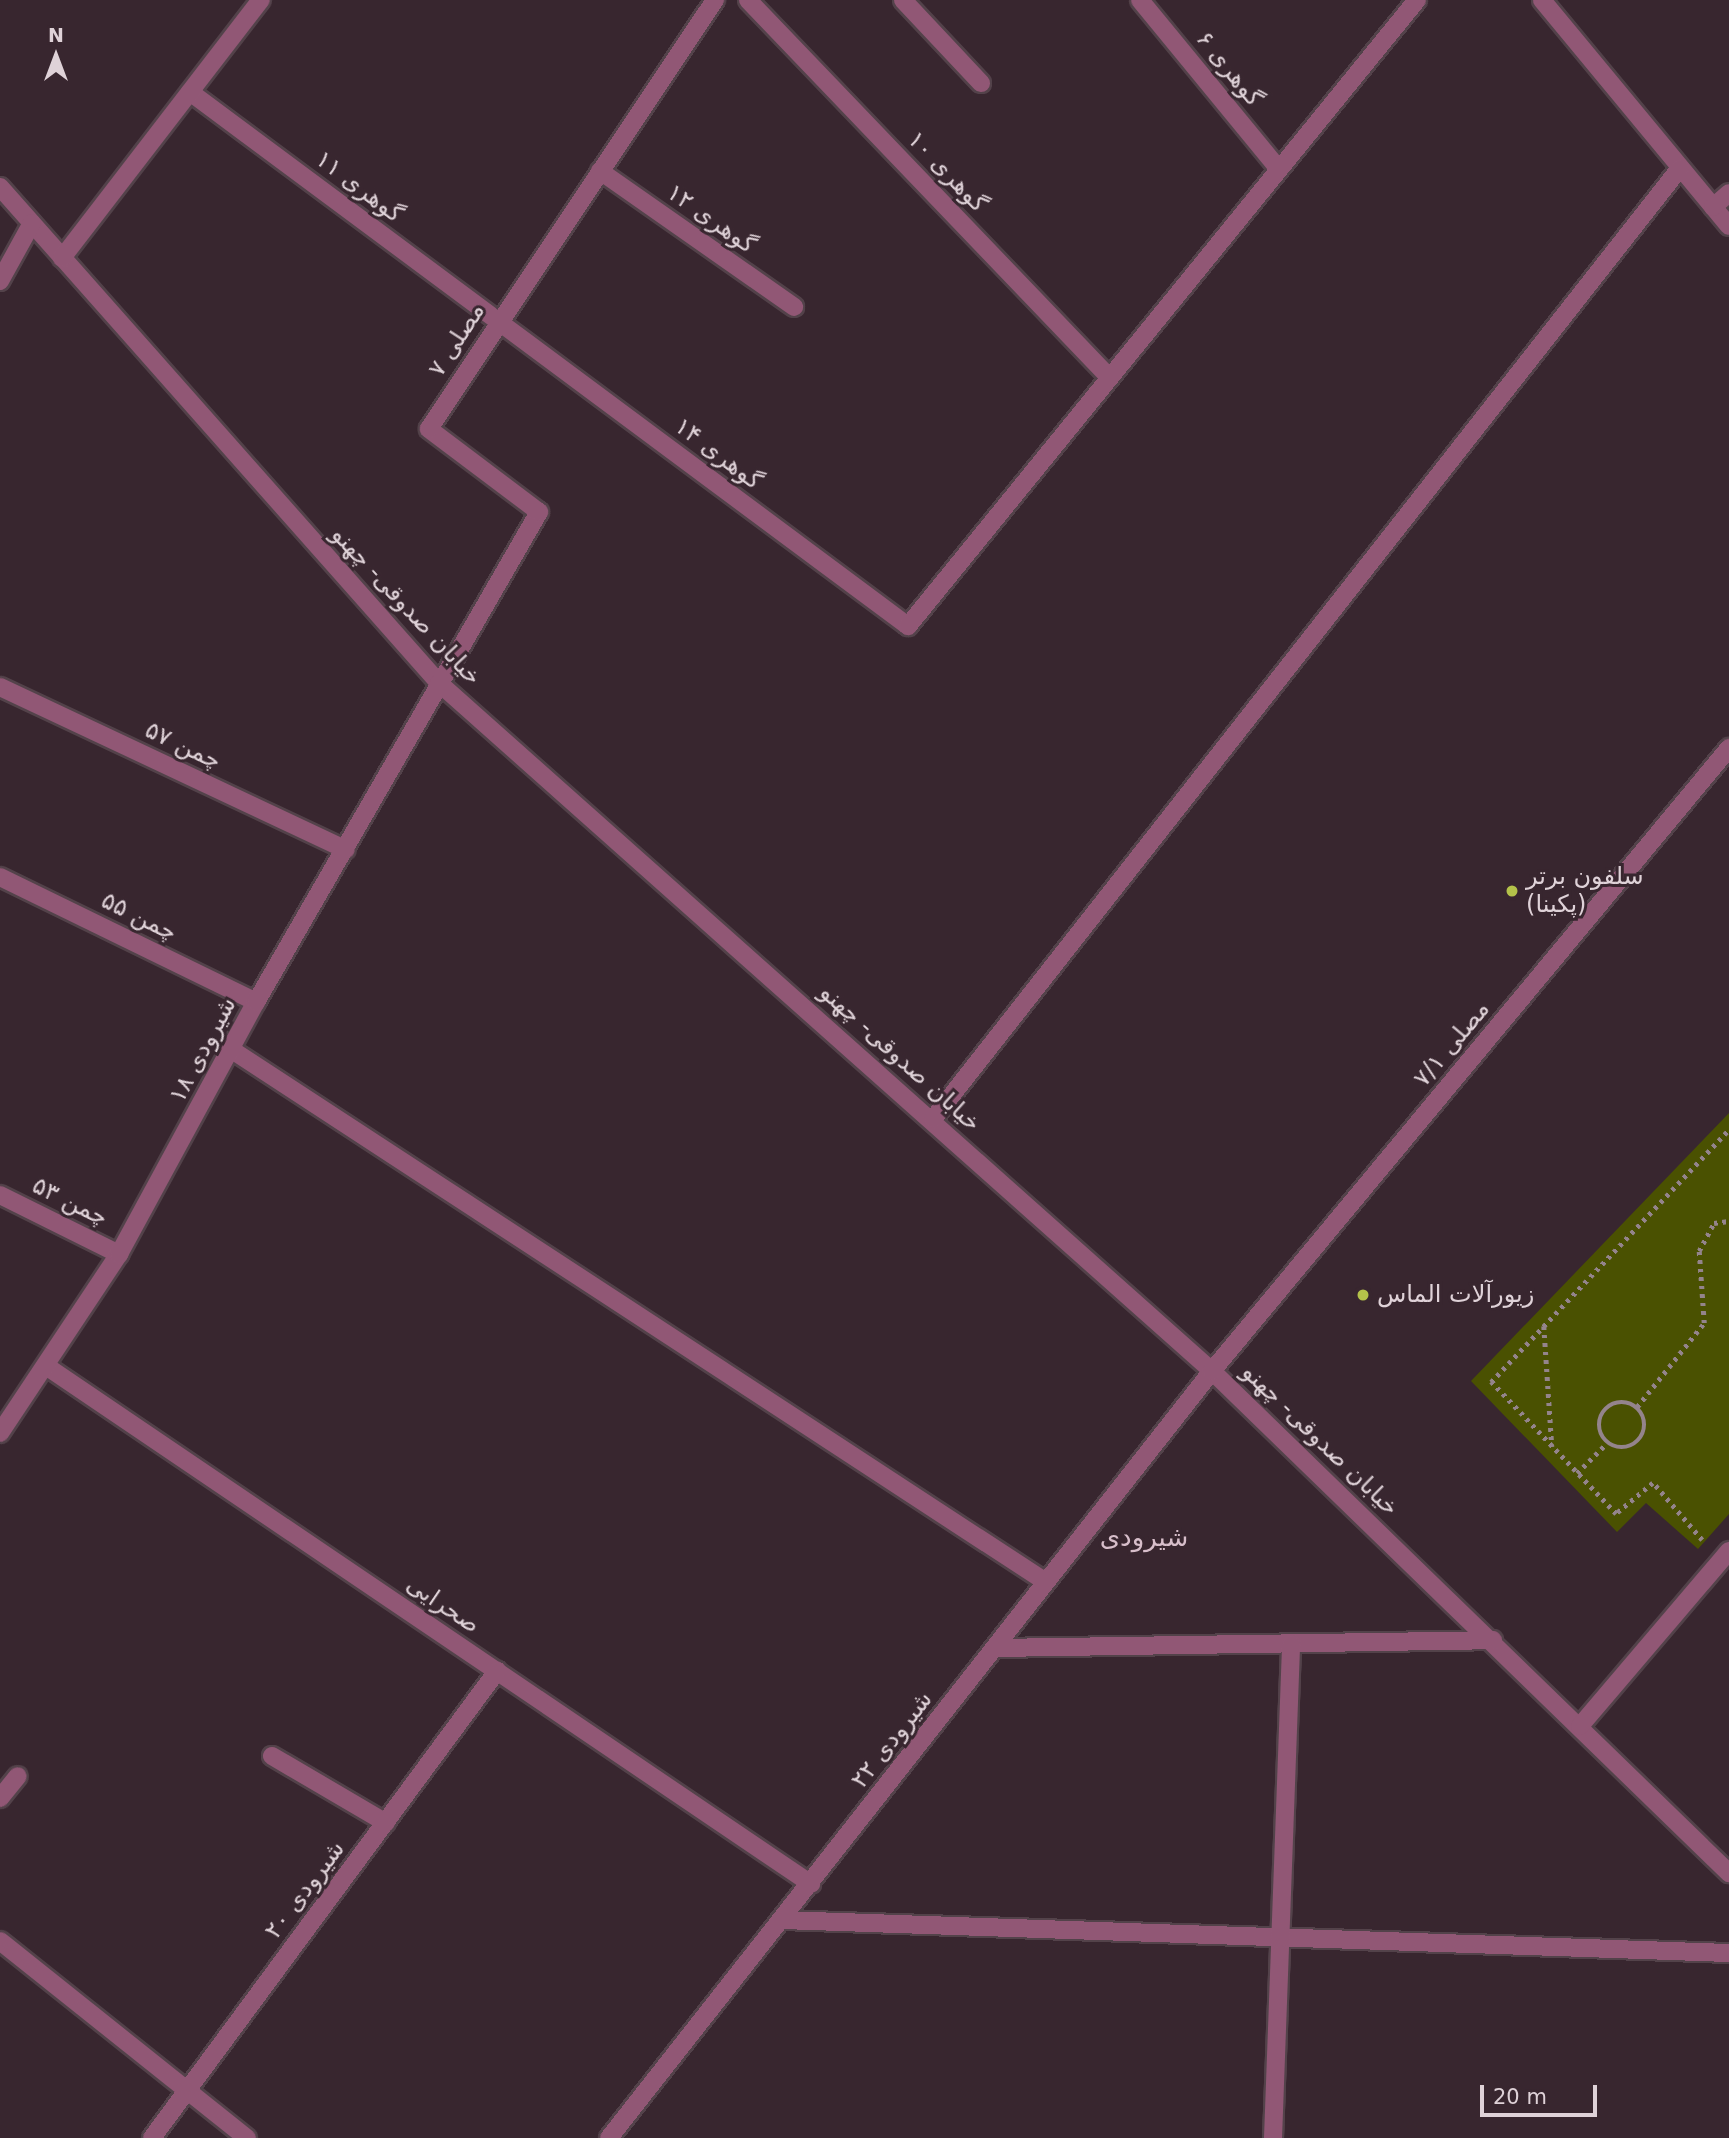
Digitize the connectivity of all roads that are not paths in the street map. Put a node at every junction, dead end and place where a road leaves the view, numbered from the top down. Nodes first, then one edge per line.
1 (261, 0) edge
2 (715, 0) edge
3 (748, 0) edge
4 (903, 0) edge
5 (1140, 0) edge
6 (1417, 0) edge
7 (1542, 0) edge
8 (981, 83) dead end
9 (190, 92) junction
10 (1680, 168) junction
11 (1279, 169) junction
12 (600, 171) junction
13 (0, 187) edge
14 (1729, 193) edge
15 (1713, 207) junction
16 (32, 223) junction
17 (1729, 226) edge
18 (62, 258) junction
19 (0, 281) edge
20 (794, 307) dead end
21 (499, 322) junction
22 (1110, 378) junction
23 (439, 683) junction
24 (0, 687) edge
25 (1729, 748) edge
26 (346, 850) junction
27 (0, 877) edge
28 (256, 1002) junction
29 (232, 1050) junction
30 (933, 1119) junction
31 (0, 1195) edge
32 (119, 1254) junction
33 (46, 1366) junction
34 (1212, 1371) junction
35 (0, 1433) edge
36 (1726, 1561) edge
37 (1046, 1582) junction
38 (1493, 1640) junction
39 (1291, 1644) junction
40 (995, 1648) junction
41 (497, 1671) junction
42 (1580, 1726) junction
43 (272, 1756) dead end
44 (18, 1776) dead end
45 (0, 1798) edge
46 (386, 1823) junction
47 (1729, 1873) edge
48 (811, 1884) junction
49 (783, 1920) junction
50 (1280, 1938) junction
51 (0, 1941) edge
52 (1729, 1953) edge
53 (187, 2091) junction
54 (152, 2138) edge
55 (247, 2138) edge
56 (609, 2138) edge
57 (1273, 2138) edge

1 - 9 street
2 - 12 street, مصلی ۷
3 - 22 street, گوهری ۱۰
4 - 8 street
5 - 11 street, گوهری ۶
6 - 11 street
7 - 10 street
9 - 18 street
9 - 21 street, گوهری ۱۱
10 - 15 street
10 - 30 street
11 - 22 street
12 - 20 street, گوهری ۱۲
12 - 21 street, مصلی ۷
13 - 16 street, خیابان صدوقی- چهنو
14 - 15 street
15 - 17 street
16 - 18 street, خیابان صدوقی- چهنو
16 - 19 street
18 - 23 street, خیابان صدوقی- چهنو
21 - 22 street, گوهری ۱۴
21 - 23 street, مصلی ۷
23 - 26 street, شیرودی ۱۸
23 - 30 street, خیابان صدوقی- چهنو
24 - 26 street, چمن ۵۷
25 - 34 street, مصلی ۷/۱
26 - 28 street, شیرودی ۱۸
27 - 28 street, چمن ۵۵
28 - 29 street, شیرودی ۱۸
29 - 32 street, شیرودی ۱۸
29 - 37 street
30 - 34 street, خیابان صدوقی- چهنو
31 - 32 street, چمن ۵۳
32 - 33 street, شیرودی ۱۸
33 - 35 street, شیرودی ۱۸
33 - 41 street, صحرایی
34 - 37 street, شیرودی ۲۲
34 - 38 street, خیابان صدوقی- چهنو
36 - 42 street
37 - 40 street, شیرودی ۲۲
38 - 39 street
38 - 42 street, خیابان صدوقی- چهنو
39 - 40 street
39 - 50 street
40 - 48 street, شیرودی ۲۲
41 - 46 street, شیرودی ۲۰
41 - 48 street, صحرایی
42 - 47 street, خیابان صدوقی- چهنو
43 - 46 street
44 - 45 street
46 - 53 street, شیرودی ۲۰
48 - 49 street, شیرودی ۲۲
49 - 50 street
49 - 56 street, شیرودی ۲۲
50 - 52 street
50 - 57 street
51 - 53 street
53 - 54 street, شیرودی ۲۰
53 - 55 street

